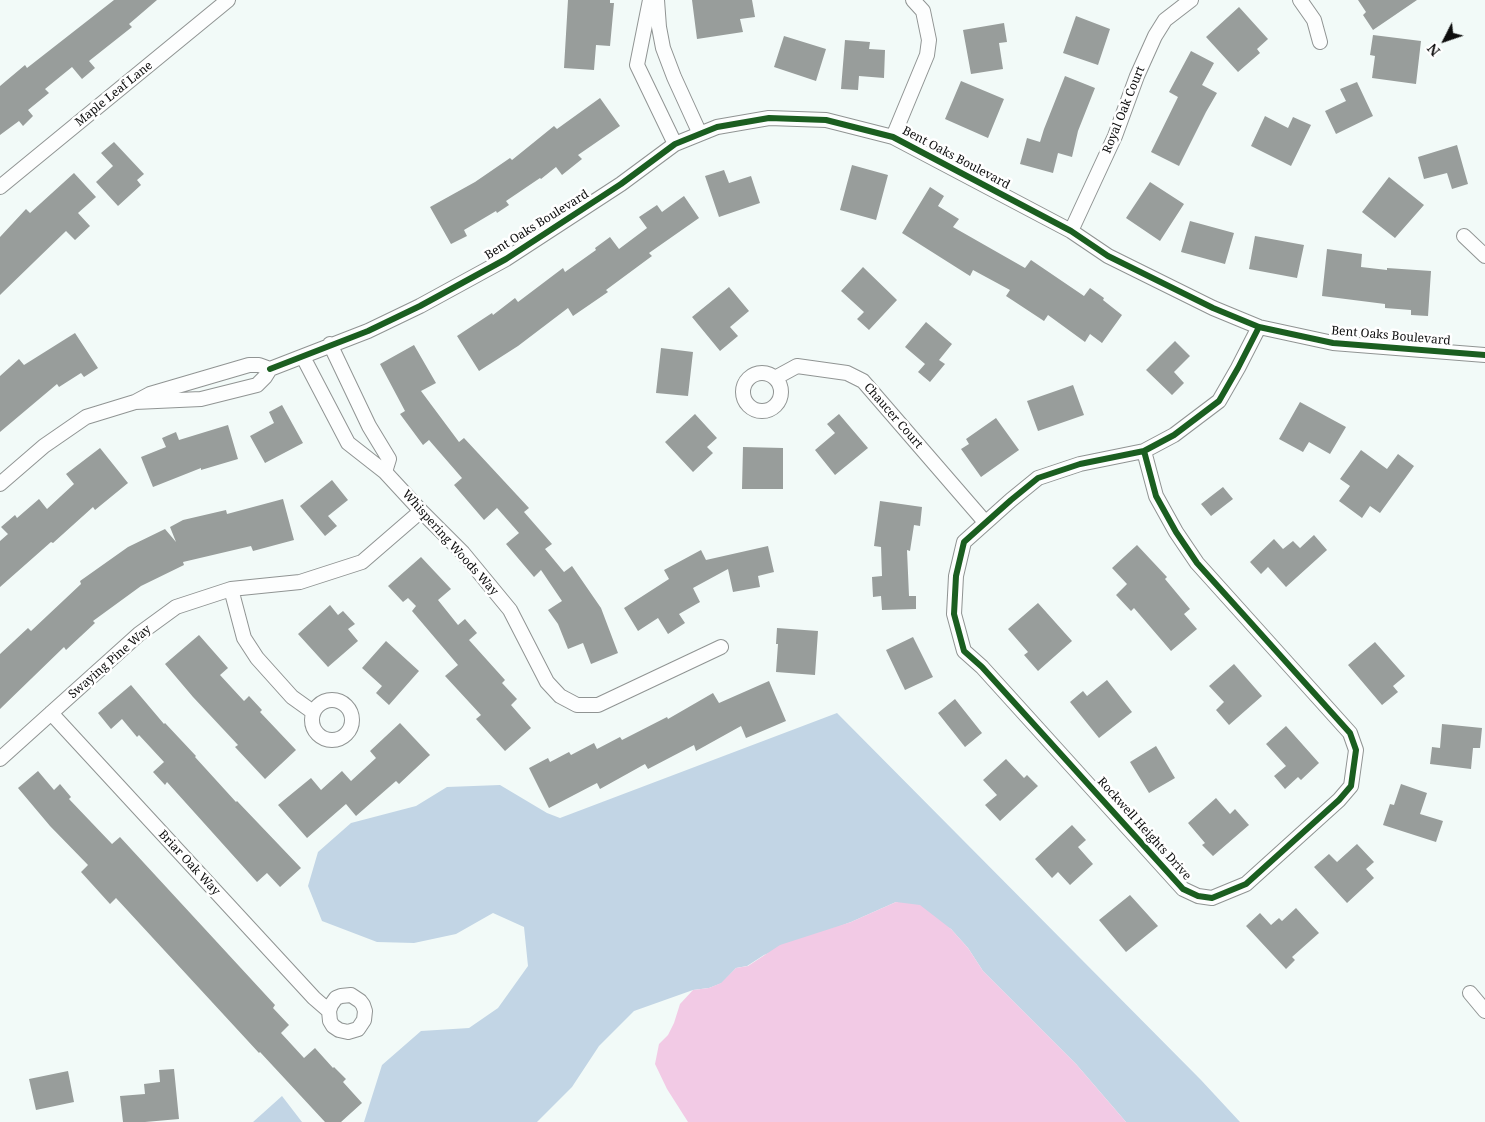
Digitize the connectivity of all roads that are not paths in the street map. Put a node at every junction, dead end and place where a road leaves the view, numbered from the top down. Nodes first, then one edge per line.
1 (228, 0) edge
2 (650, 0) edge
3 (657, 0) edge
4 (914, 0) edge
5 (1191, 0) edge
6 (1300, 0) edge
7 (1320, 42) dead end
8 (700, 134) junction
9 (893, 137) junction
10 (675, 144) junction
11 (0, 187) edge
12 (1071, 231) junction
13 (1464, 236) dead end
14 (1485, 256) edge
15 (1259, 327) junction
16 (330, 344) junction
17 (1485, 355) edge
18 (303, 357) junction
19 (270, 370) junction
20 (775, 378) dead end
21 (135, 402) junction
22 (1144, 451) junction
23 (385, 472) junction
24 (0, 484) edge
25 (421, 511) junction
26 (985, 522) junction
27 (231, 589) junction
28 (721, 648) dead end
29 (313, 712) dead end
30 (51, 713) junction
31 (0, 759) edge
32 (1470, 993) dead end
33 (329, 1011) dead end
34 (1485, 1011) edge

1 - 11 street, Maple Leaf Lane
2 - 10 street
3 - 8 street
4 - 9 street
5 - 12 street, Royal Oak Court
6 - 7 street
8 - 9 street, Bent Oaks Boulevard
8 - 10 street, Bent Oaks Boulevard
9 - 12 street, Bent Oaks Boulevard
10 - 16 street, Bent Oaks Boulevard
12 - 15 street, Bent Oaks Boulevard
13 - 14 street
15 - 17 street, Bent Oaks Boulevard
15 - 22 street, Rockwell Heights Drive
16 - 18 street, Bent Oaks Boulevard
16 - 23 street
18 - 19 street, Bent Oaks Boulevard
18 - 23 street, Whispering Woods Way
19 - 21 street, Bent Oaks Boulevard
19 - 21 street, Bent Oaks Boulevard
20 - 26 street, Chaucer Court
21 - 24 street, Bent Oaks Boulevard
22 - 26 street, Rockwell Heights Drive
22 - 26 street, Rockwell Heights Drive
23 - 25 street, Whispering Woods Way
25 - 27 street, Swaying Pine Way
25 - 28 street, Whispering Woods Way
27 - 29 street
27 - 30 street, Swaying Pine Way
30 - 31 street, Swaying Pine Way
30 - 33 street, Briar Oak Way
32 - 34 street

